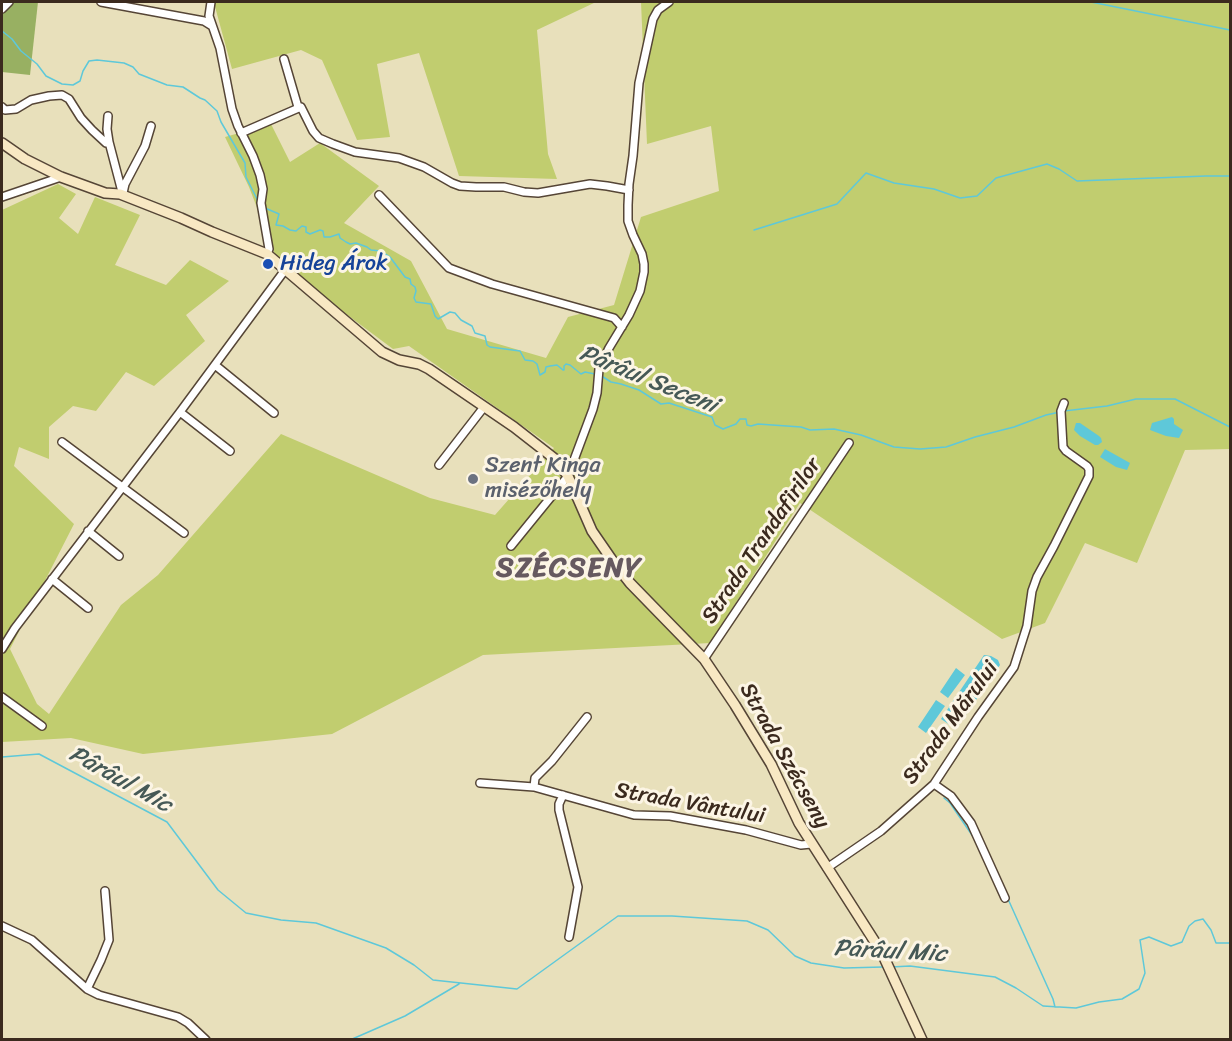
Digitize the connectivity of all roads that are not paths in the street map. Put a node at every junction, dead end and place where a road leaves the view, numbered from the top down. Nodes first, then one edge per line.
1 (9, 2) edge
2 (101, 2) edge
3 (211, 2) edge
4 (669, 2) edge
5 (2, 9) edge
6 (212, 26) junction
7 (284, 59) dead end
8 (2, 107) edge
9 (298, 107) junction
10 (108, 116) dead end
11 (151, 126) dead end
12 (241, 133) junction
13 (109, 142) junction
14 (2, 143) edge
15 (61, 177) junction
16 (629, 190) junction
17 (122, 193) junction
18 (379, 195) dead end
19 (2, 197) edge
20 (267, 254) junction
21 (285, 270) junction
22 (622, 327) junction
23 (215, 365) junction
24 (1064, 403) dead end
25 (484, 407) junction
26 (180, 412) junction
27 (274, 413) dead end
28 (62, 442) dead end
29 (849, 443) dead end
30 (230, 451) dead end
31 (439, 465) dead end
32 (568, 476) junction
33 (123, 487) junction
34 (88, 531) junction
35 (184, 533) dead end
36 (511, 546) dead end
37 (119, 556) dead end
38 (52, 579) junction
39 (88, 608) dead end
40 (2, 649) edge
41 (704, 659) junction
42 (2, 697) edge
43 (587, 717) dead end
44 (42, 726) dead end
45 (480, 783) dead end
46 (934, 784) junction
47 (534, 787) junction
48 (563, 795) junction
49 (811, 844) junction
50 (826, 868) junction
51 (105, 891) dead end
52 (1005, 898) dead end
53 (2, 926) edge
54 (569, 937) dead end
55 (87, 989) junction
56 (206, 1040) edge
57 (922, 1040) edge

1 - 5 street
2 - 6 street
3 - 6 street
4 - 16 street
6 - 12 street
7 - 9 street
8 - 13 street
9 - 12 street
9 - 16 street
10 - 13 street
11 - 17 street
12 - 20 street
13 - 17 street
14 - 15 street, Strada Szécseny
15 - 17 street, Strada Szécseny
15 - 19 street
16 - 22 street
17 - 20 street, Strada Szécseny
18 - 22 street
20 - 21 street, Strada Szécseny
21 - 23 street
21 - 25 street, Strada Szécseny
22 - 32 street
23 - 26 street
23 - 27 street
24 - 46 street, Strada Mărului
25 - 31 street
25 - 32 street, Strada Szécseny
26 - 30 street
26 - 33 street
28 - 33 street
29 - 41 street, Strada Trandafirilor
32 - 36 street
32 - 41 street, Strada Szécseny
33 - 34 street
33 - 35 street
34 - 37 street
34 - 38 street
38 - 39 street
38 - 40 street
41 - 49 street, Strada Szécseny
42 - 44 street
43 - 47 street
45 - 47 street, Strada Vântului
46 - 50 street, Strada Mărului
46 - 52 street
47 - 48 street, Strada Vântului
48 - 49 street, Strada Vântului
48 - 54 street
49 - 50 street, Strada Szécseny
50 - 57 street, Strada Szécseny
51 - 55 street
53 - 55 street
55 - 56 street

